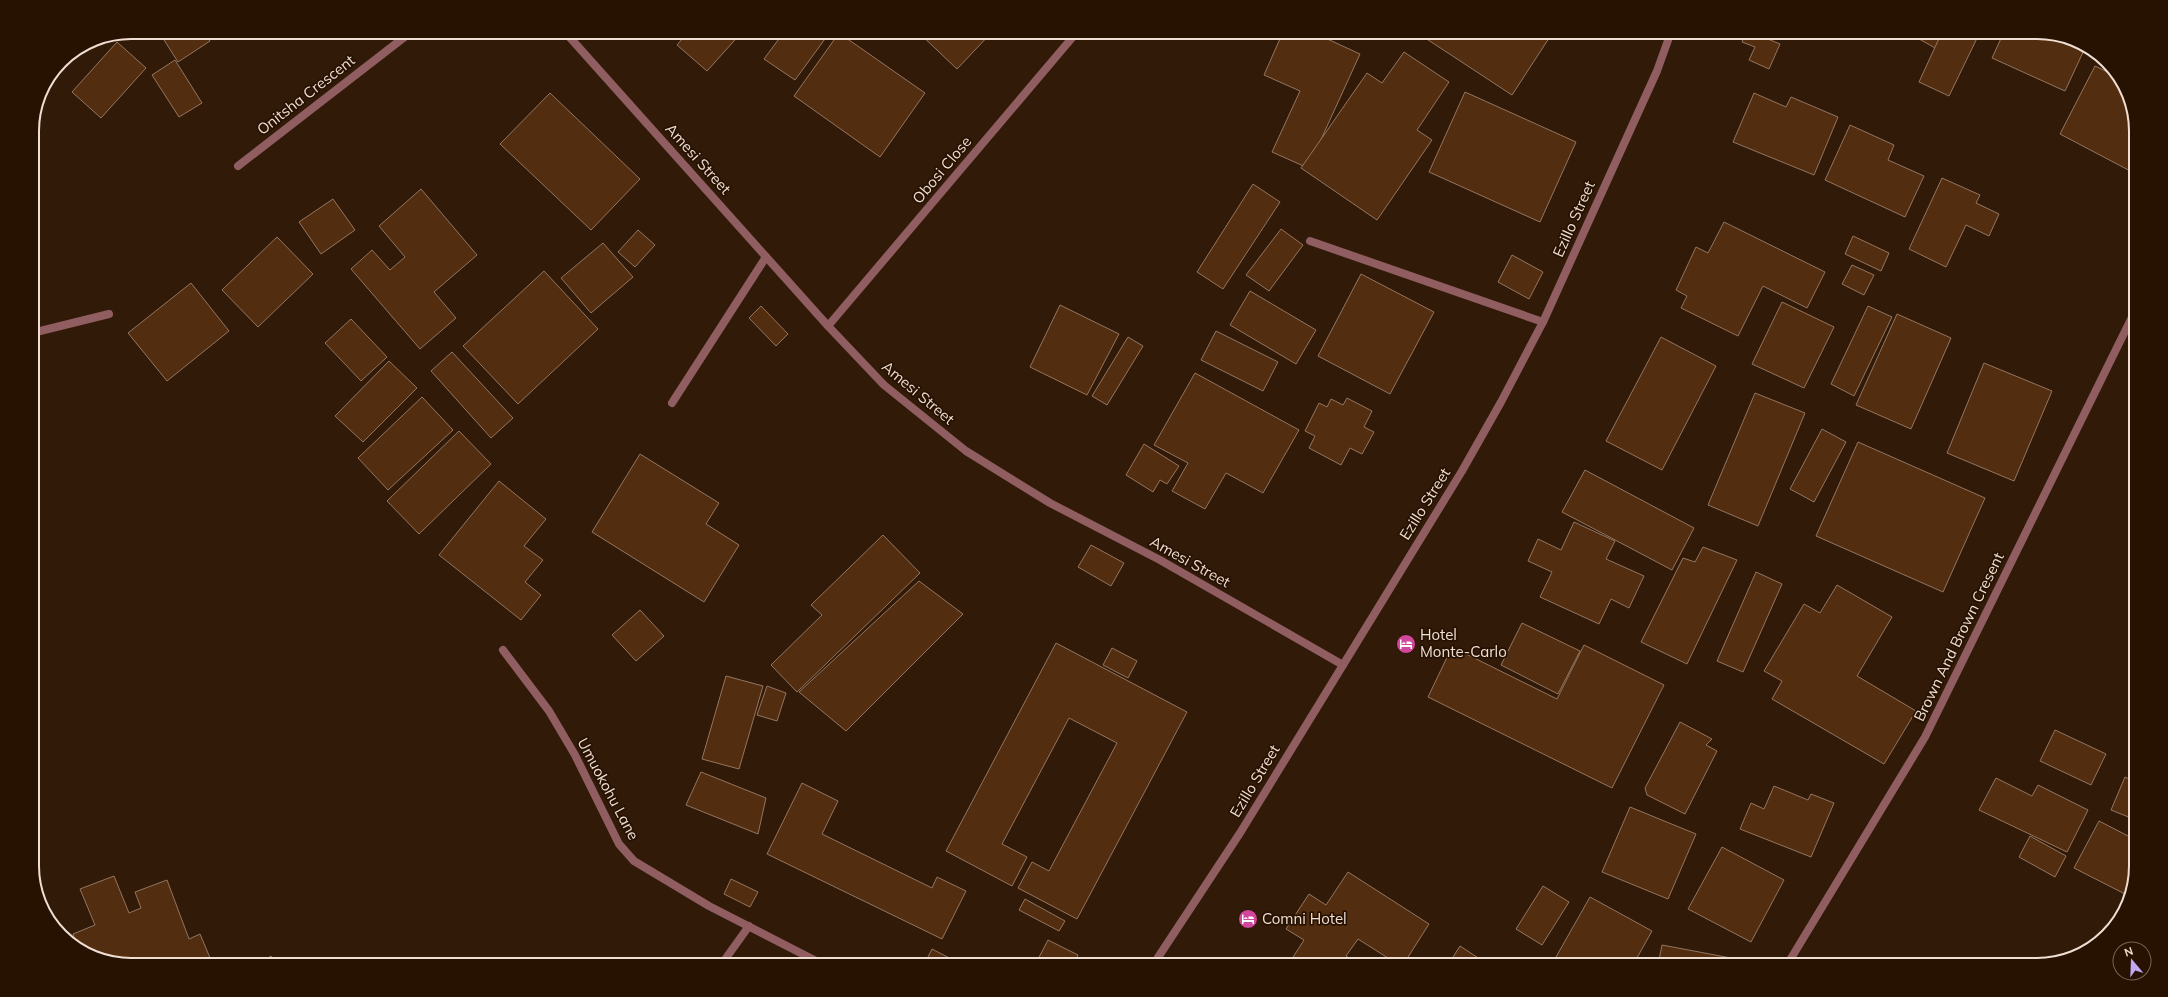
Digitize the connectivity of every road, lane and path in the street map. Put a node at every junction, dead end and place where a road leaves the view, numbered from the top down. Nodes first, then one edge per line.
1 (402, 39) edge
2 (571, 39) edge
3 (1071, 39) edge
4 (1669, 39) edge
5 (238, 166) dead end
6 (1310, 241) dead end
7 (766, 256) junction
8 (109, 314) dead end
9 (1543, 322) junction
10 (2129, 324) edge
11 (828, 326) junction
12 (39, 332) edge
13 (672, 404) dead end
14 (503, 650) dead end
15 (1343, 665) junction
16 (749, 926) junction
17 (726, 958) edge
18 (811, 958) edge
19 (1158, 958) edge
20 (1791, 958) edge

1 - 5 street, Onitsha Crescent
2 - 7 street, Amesi Street
3 - 11 street, Obosi Close
4 - 9 street, Ezillo Street
6 - 9 street
7 - 11 street, Amesi Street
7 - 13 street
8 - 12 street
9 - 15 street, Ezillo Street
10 - 20 street, Brown And Brown Cresent
11 - 15 street, Amesi Street
14 - 16 street, Umuokohu Lane
15 - 19 street, Ezillo Street
16 - 17 street
16 - 18 street, Umuokohu Lane

